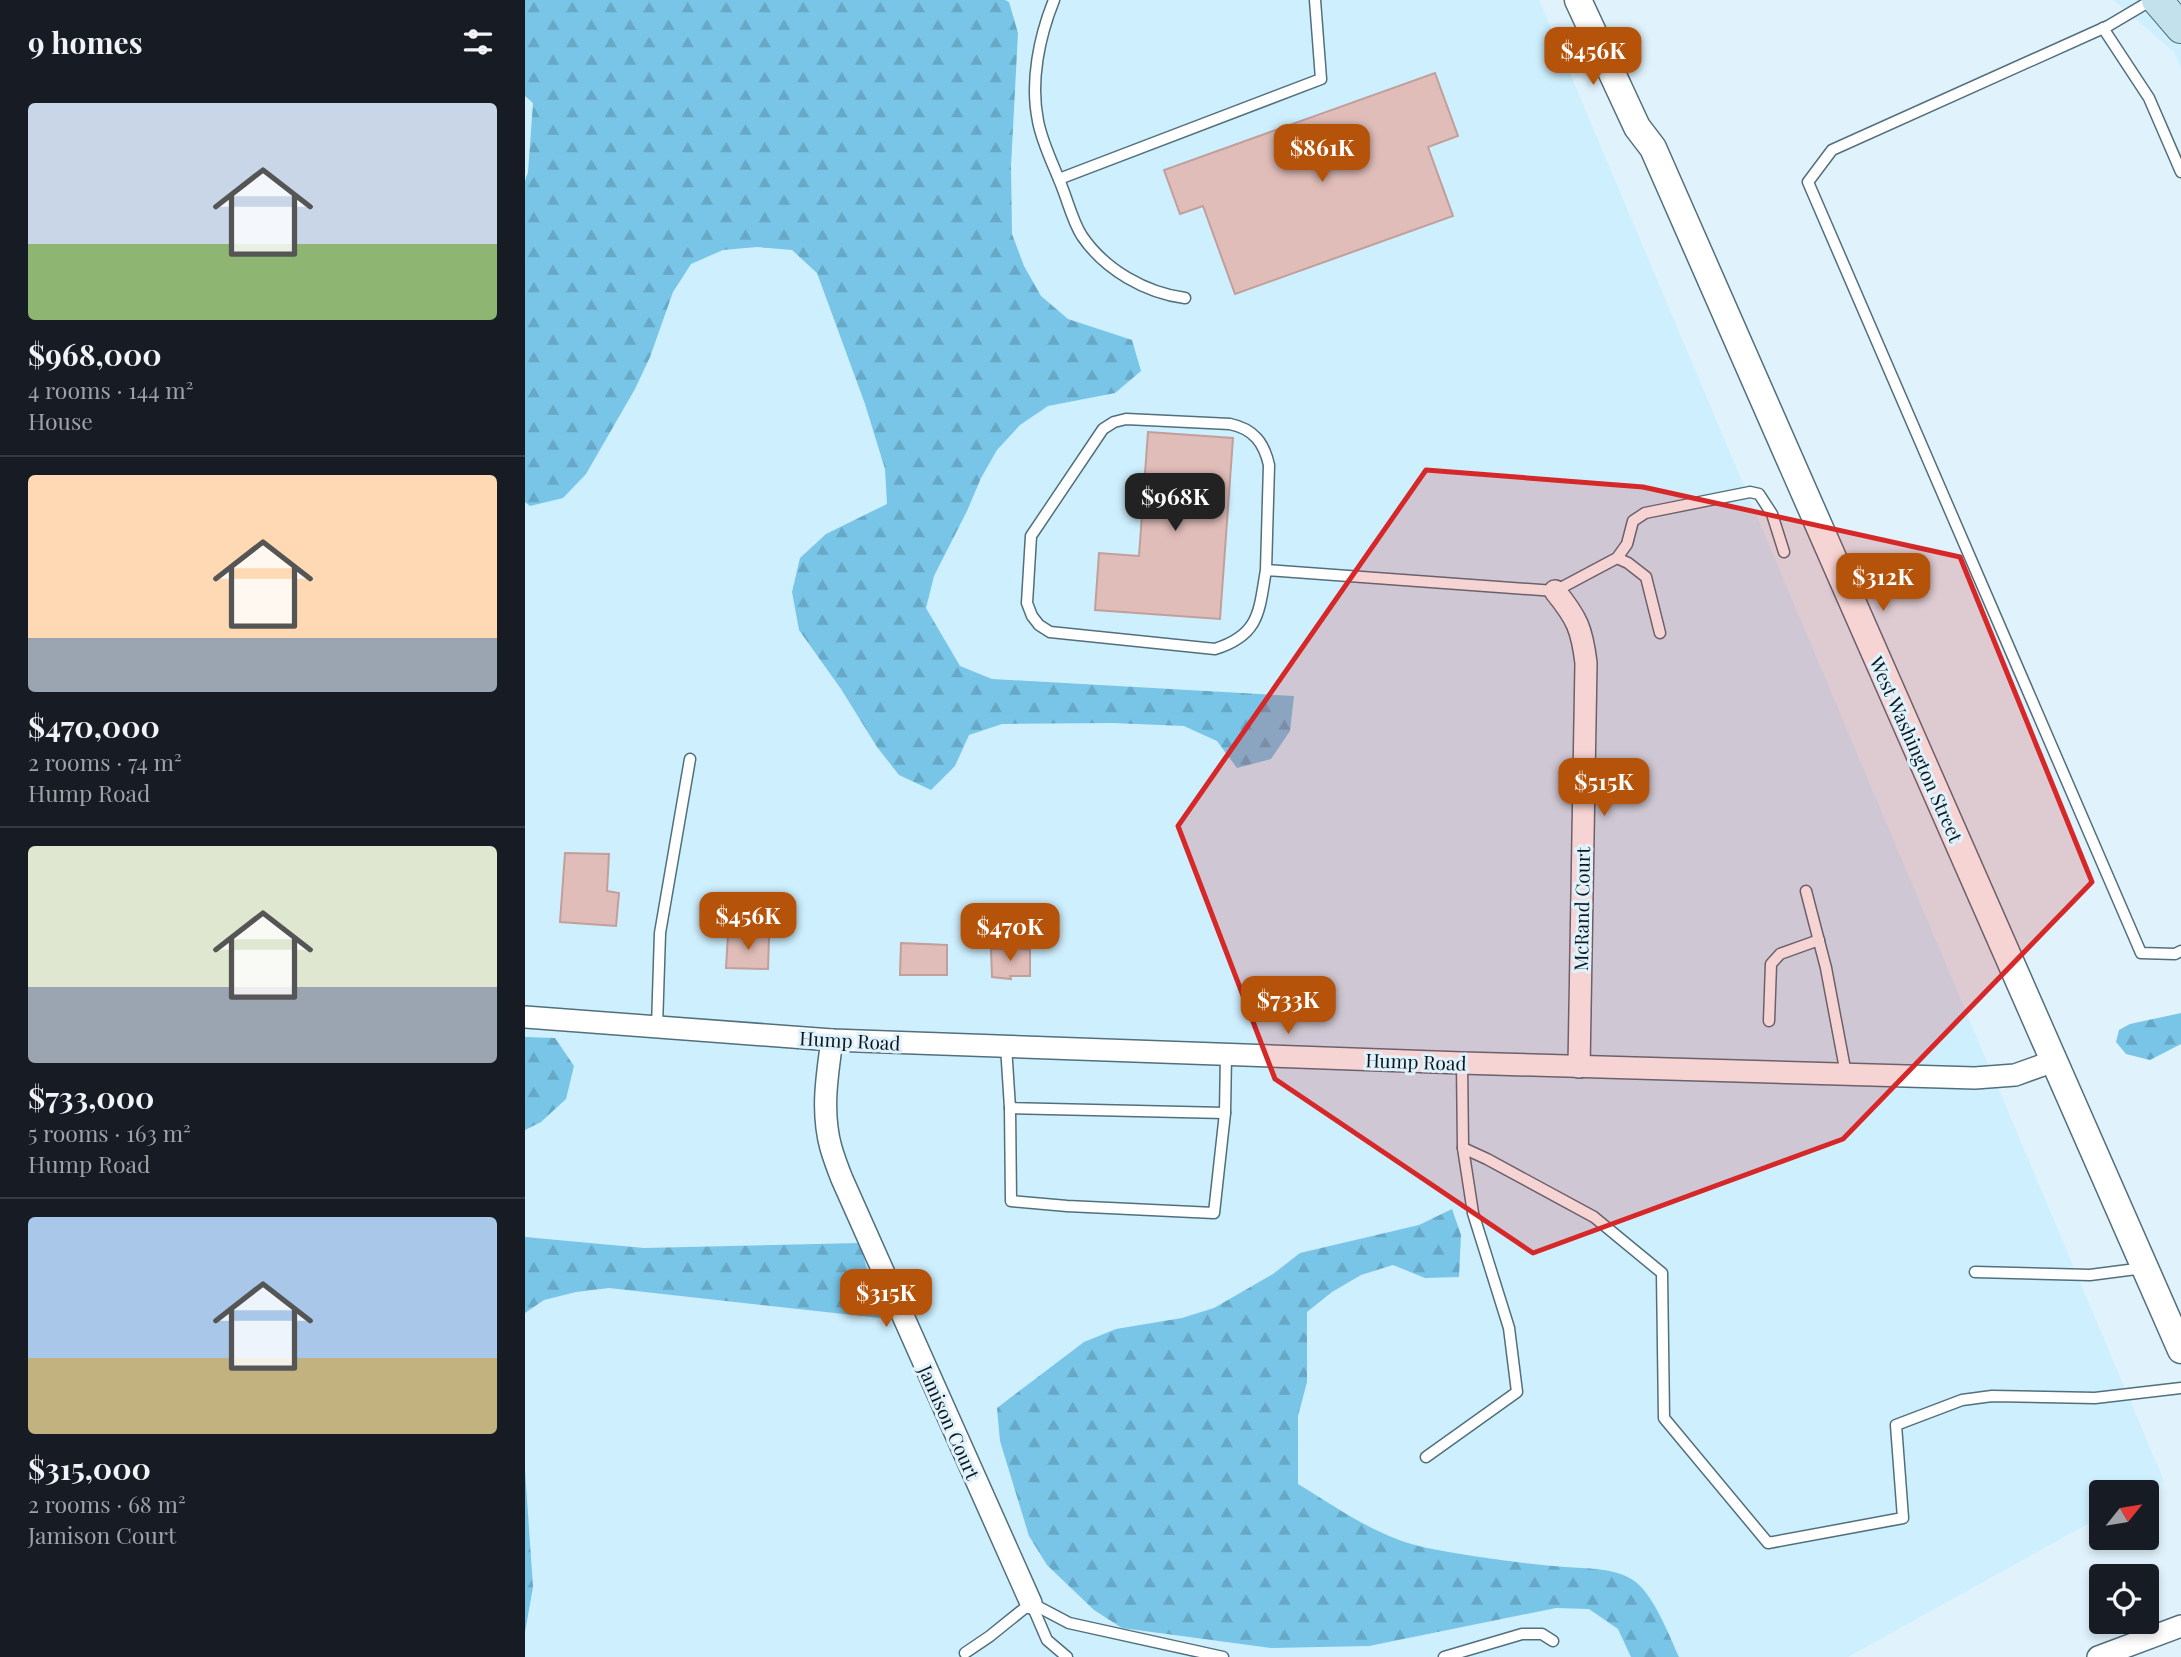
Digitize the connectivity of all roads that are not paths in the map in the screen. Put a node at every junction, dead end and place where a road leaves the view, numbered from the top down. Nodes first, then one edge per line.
1 (1054, 0) edge
2 (1315, 0) edge
3 (1578, 0) edge
4 (1598, 0) edge
5 (2152, 0) edge
6 (2157, 0) edge
7 (2103, 28) junction
8 (2181, 28) edge
9 (1653, 148) junction
10 (2181, 172) edge
11 (1059, 179) junction
12 (1185, 298) dead end
13 (1784, 552) dead end
14 (1618, 558) junction
15 (1266, 570) junction
16 (1555, 591) junction
17 (1660, 633) dead end
18 (690, 759) dead end
19 (1806, 891) dead end
20 (1819, 940) junction
21 (2181, 951) edge
22 (525, 1017) edge
23 (1769, 1021) dead end
24 (657, 1027) junction
25 (832, 1040) junction
26 (1006, 1046) junction
27 (1226, 1054) junction
28 (2054, 1061) junction
29 (1462, 1063) junction
30 (1579, 1067) junction
31 (1846, 1074) junction
32 (1010, 1108) junction
33 (1225, 1114) junction
34 (1463, 1148) junction
35 (2144, 1268) junction
36 (1975, 1272) dead end
37 (2181, 1350) edge
38 (2181, 1388) edge
39 (1426, 1457) dead end
40 (1031, 1603) junction
41 (2178, 1628) edge
42 (1553, 1641) dead end
43 (965, 1653) dead end
44 (1067, 1657) edge
45 (1223, 1657) edge
46 (1444, 1657) edge
47 (2098, 1657) edge

1 - 11 lane
2 - 11 lane
3 - 9 street, West Washington Street
4 - 9 street, West Washington Street
5 - 7 lane
6 - 8 main road
7 - 10 lane
7 - 21 lane
9 - 28 street, West Washington Street
11 - 12 lane
13 - 14 lane
14 - 16 lane
14 - 17 lane
15 - 15 lane
15 - 16 lane
16 - 30 street, McRand Court
18 - 24 lane
19 - 20 lane
20 - 23 lane
20 - 31 lane
22 - 24 street, Hump Road
24 - 25 street, Hump Road
25 - 26 street, Hump Road
25 - 40 street, Jamison Court
26 - 27 street, Hump Road
26 - 32 lane
27 - 29 street, Hump Road
27 - 33 lane
28 - 31 street, Hump Road
28 - 35 street, West Washington Street
29 - 30 street, Hump Road
29 - 34 lane
30 - 31 street, Hump Road
32 - 33 lane
32 - 33 lane
34 - 38 lane
34 - 39 lane
35 - 36 lane
35 - 37 street, West Washington Street
40 - 43 lane
40 - 44 lane
40 - 45 lane
41 - 47 street
42 - 46 lane

